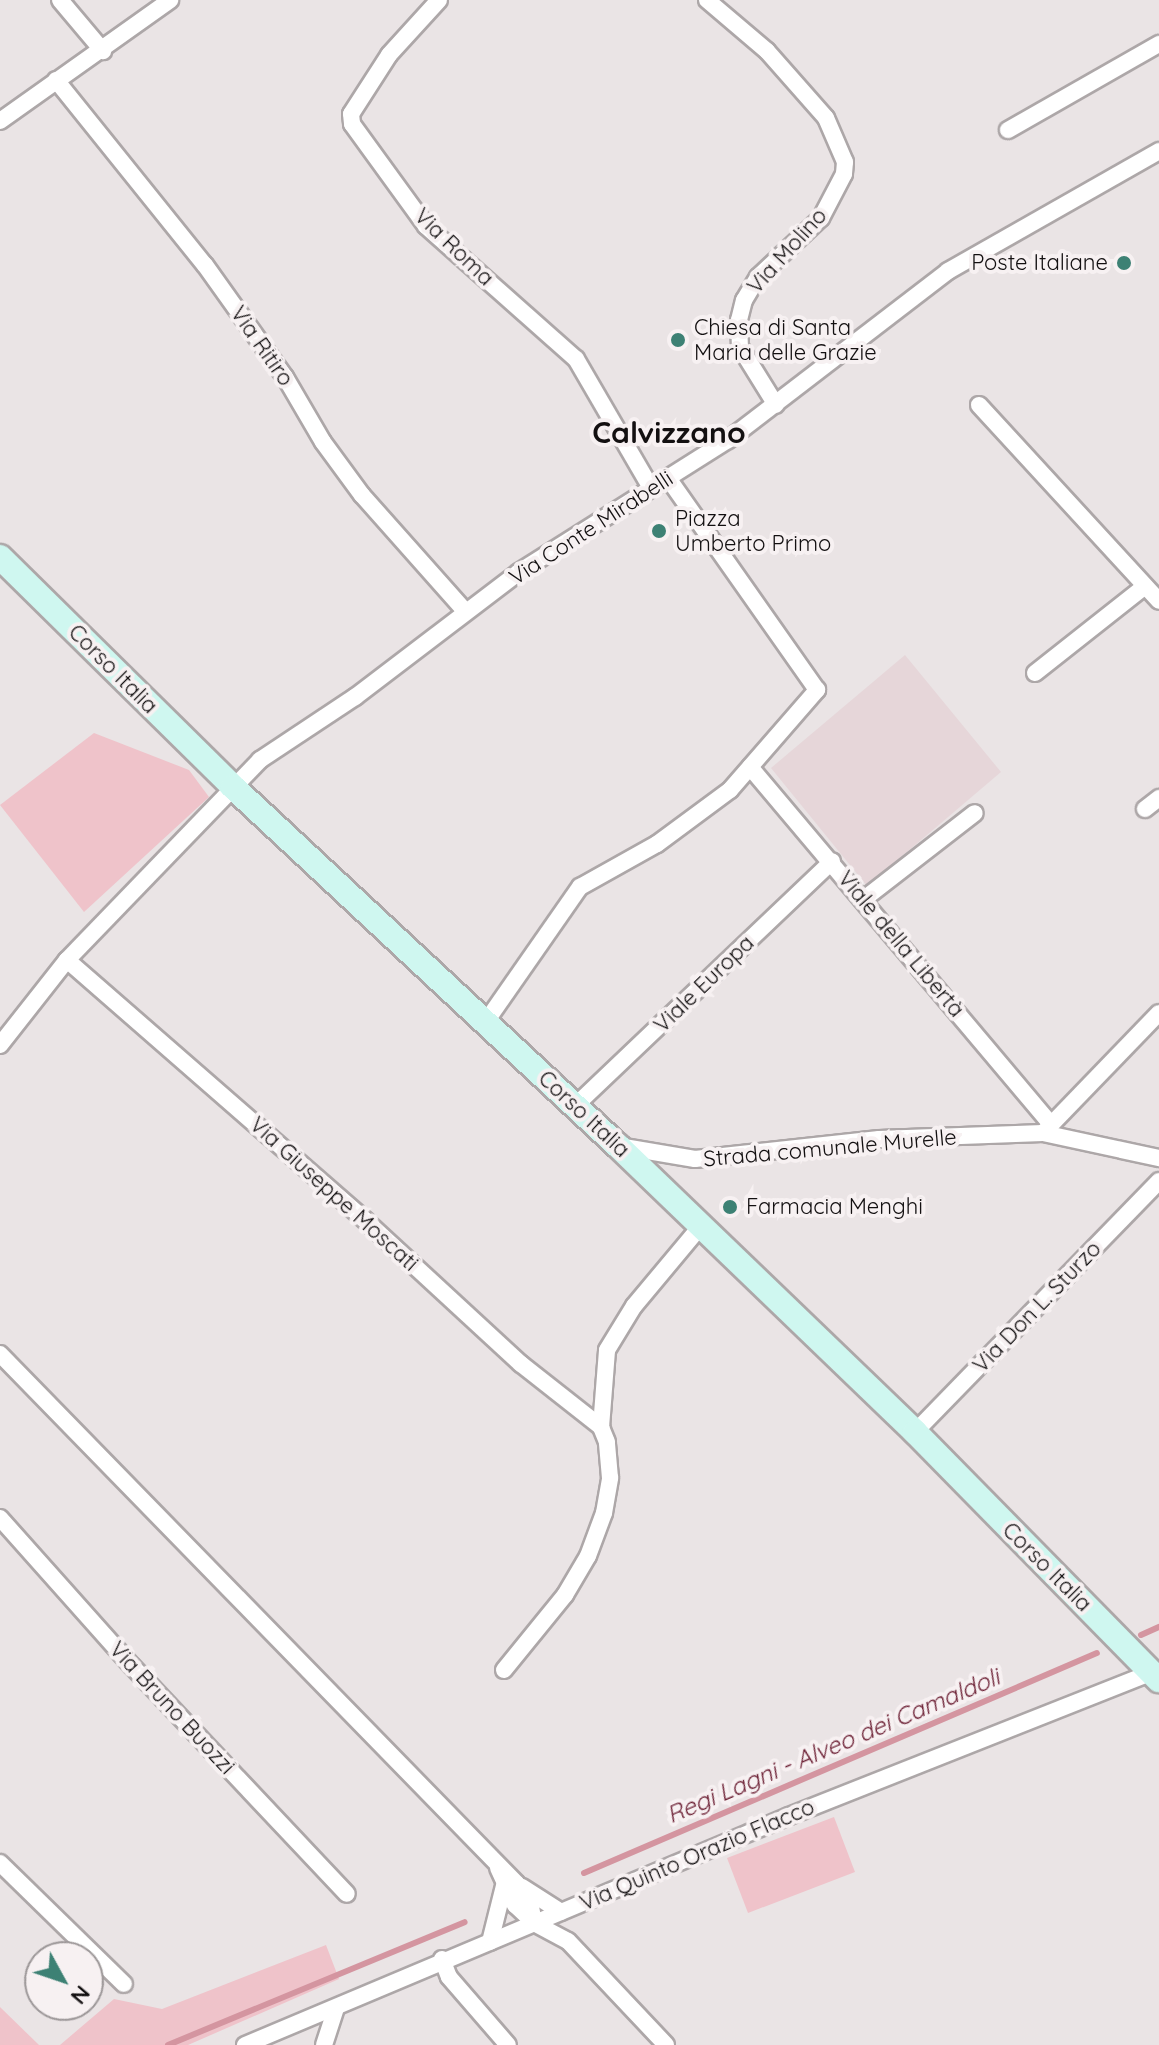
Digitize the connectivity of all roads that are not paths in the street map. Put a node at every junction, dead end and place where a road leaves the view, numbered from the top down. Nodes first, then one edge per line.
1 (60, 0) edge
2 (170, 0) edge
3 (439, 0) edge
4 (707, 0) edge
5 (1159, 44) edge
6 (103, 51) junction
7 (56, 80) junction
8 (0, 121) edge
9 (1008, 130) dead end
10 (1159, 151) edge
11 (776, 405) junction
12 (979, 405) dead end
13 (668, 478) junction
14 (651, 488) junction
15 (0, 557) edge
16 (1145, 586) junction
17 (1159, 601) edge
18 (465, 611) junction
19 (1035, 673) dead end
20 (750, 767) junction
21 (233, 787) junction
22 (1159, 798) edge
23 (1145, 809) dead end
24 (975, 813) dead end
25 (832, 861) junction
26 (864, 899) junction
27 (67, 960) junction
28 (1159, 1013) edge
29 (485, 1023) junction
30 (0, 1045) edge
31 (575, 1106) junction
32 (1047, 1128) junction
33 (618, 1146) junction
34 (1159, 1158) edge
35 (1159, 1181) edge
36 (701, 1226) junction
37 (0, 1354) edge
38 (601, 1427) junction
39 (915, 1432) junction
40 (0, 1518) edge
41 (504, 1670) dead end
42 (1156, 1674) edge
43 (0, 1863) edge
44 (510, 1885) junction
45 (347, 1894) dead end
46 (561, 1912) junction
47 (534, 1923) junction
48 (568, 1941) junction
49 (490, 1942) junction
50 (442, 1959) junction
51 (124, 1984) dead end
52 (336, 2009) junction
53 (245, 2045) edge
54 (324, 2045) edge
55 (508, 2045) edge
56 (666, 2045) edge

1 - 6 street
2 - 6 street
3 - 14 street, Via Roma
4 - 11 street, Via Molino
5 - 9 street
6 - 7 street
7 - 8 street
7 - 18 street, Via Ritiro
10 - 11 street, Via Conte Mirabelli
11 - 13 street, Via Conte Mirabelli
12 - 16 street
13 - 14 street, Via Conte Mirabelli
13 - 20 street
14 - 18 street, Via Conte Mirabelli
15 - 21 street, Corso Italia
16 - 17 street
16 - 19 street
18 - 21 street, Via Conte Mirabelli
20 - 25 street, Viale della Libertà
20 - 29 street
21 - 27 street, Via Conte Mirabelli
21 - 29 street, Corso Italia
22 - 23 street
24 - 26 street
25 - 26 street, Viale della Libertà
25 - 31 street, Viale Europa
26 - 32 street, Viale della Libertà
27 - 30 street, Via Conte Mirabelli
27 - 38 street, Via Giuseppe Moscati
28 - 32 street
29 - 31 street, Corso Italia
31 - 33 street, Corso Italia
32 - 33 street, Strada comunale Murelle
32 - 34 street, Strada comunale Murelle
33 - 36 street, Corso Italia
35 - 39 street, Via Don L. Sturzo
36 - 38 street
36 - 39 street, Corso Italia
37 - 44 street
38 - 41 street
39 - 42 street, Corso Italia
40 - 45 street, Via Bruno Buozzi
42 - 46 street, Via Quinto Orazio Flacco
43 - 51 street
44 - 46 street
44 - 47 street
44 - 49 street
46 - 47 street, Via Quinto Orazio Flacco
46 - 48 street
47 - 48 street
47 - 49 street, Via Quinto Orazio Flacco
48 - 56 street
49 - 50 street, Via Quinto Orazio Flacco
50 - 52 street, Via Quinto Orazio Flacco
50 - 55 street
52 - 53 street, Via Quinto Orazio Flacco
52 - 54 street

